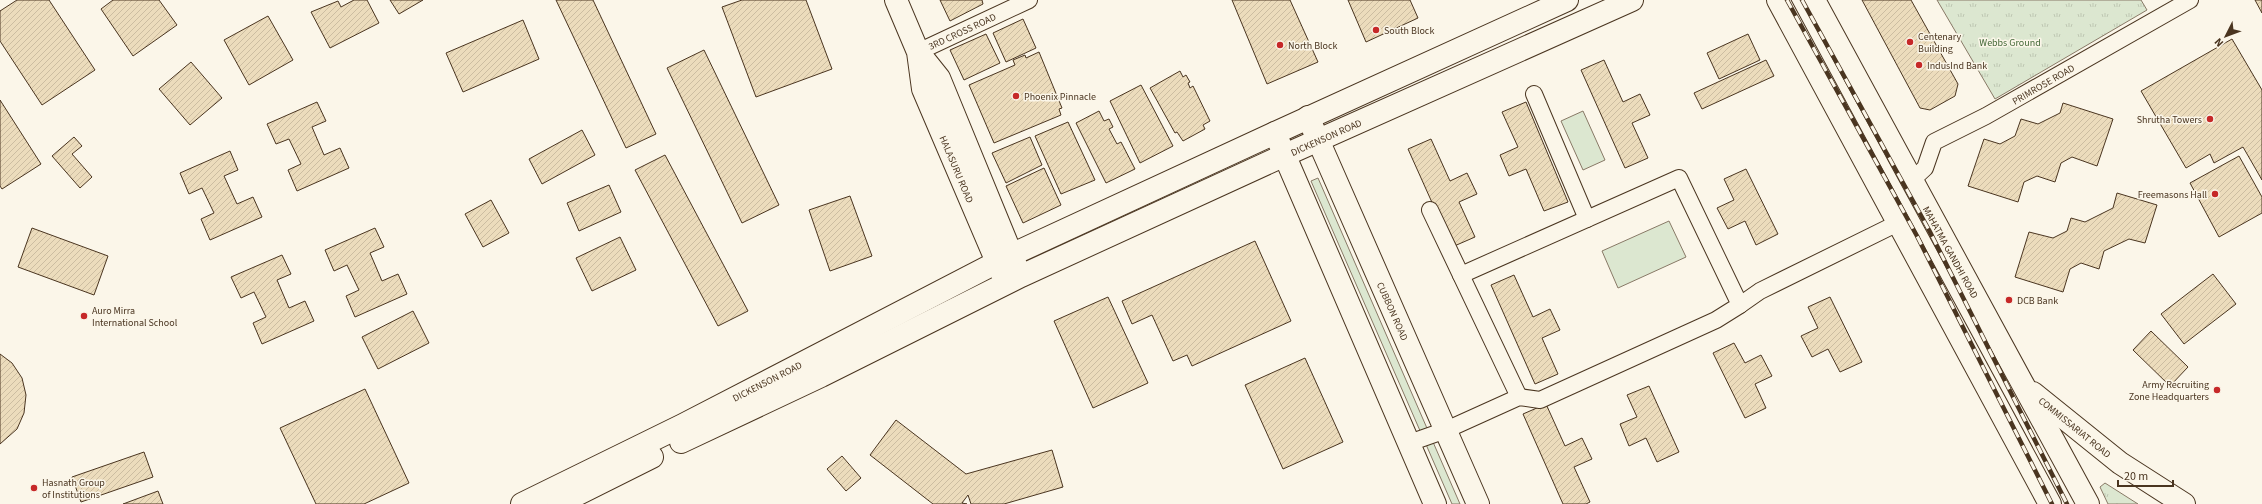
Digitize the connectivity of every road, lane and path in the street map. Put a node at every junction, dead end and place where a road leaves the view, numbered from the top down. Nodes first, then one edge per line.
1 (896, 0) edge
2 (1028, 0) edge
3 (1567, 0) edge
4 (1632, 0) edge
5 (1778, 0) edge
6 (1814, 0) edge
7 (2190, 0) edge
8 (918, 52) junction
9 (1534, 94) dead end
10 (1308, 117) junction
11 (1275, 133) junction
12 (1319, 140) junction
13 (1285, 155) junction
14 (1912, 180) junction
15 (1430, 210) dead end
16 (1587, 219) junction
17 (1898, 223) junction
18 (1004, 259) junction
19 (1461, 275) junction
20 (1013, 280) junction
21 (1740, 305) junction
22 (2026, 388) junction
23 (1519, 396) junction
24 (1446, 430) junction
25 (1409, 443) junction
26 (522, 504) edge
27 (558, 504) edge
28 (1435, 504) edge
29 (1478, 504) edge
30 (2050, 504) edge
31 (2088, 504) edge
32 (2184, 504) edge

1 - 8 main road, HALASURU ROAD
2 - 8 street, 3RD CROSS ROAD
3 - 10 main road, DICKENSON ROAD
4 - 12 main road, DICKENSON ROAD
5 - 17 main road
6 - 14 main road, MAHATMA GANDHI ROAD
7 - 14 street, PRIMROSE ROAD
8 - 18 main road, HALASURU ROAD
9 - 16 street
10 - 11 main road, DICKENSON ROAD
10 - 12 main road, CUBBON ROAD
11 - 13 main road
11 - 18 main road, DICKENSON ROAD
12 - 13 main road, DICKENSON ROAD
12 - 24 main road, CUBBON ROAD
13 - 20 main road, DICKENSON ROAD
13 - 25 main road
14 - 22 main road, MAHATMA GANDHI ROAD
15 - 19 street
16 - 19 street
16 - 21 street
17 - 21 street
17 - 30 main road
18 - 20 main road
18 - 26 main road, DICKENSON ROAD
19 - 23 street
20 - 27 main road, DICKENSON ROAD
21 - 23 street
22 - 31 main road, MAHATMA GANDHI ROAD
22 - 32 main road, COMMISSARIAT ROAD
23 - 24 street
24 - 25 street
24 - 29 main road, CUBBON ROAD
25 - 28 main road

